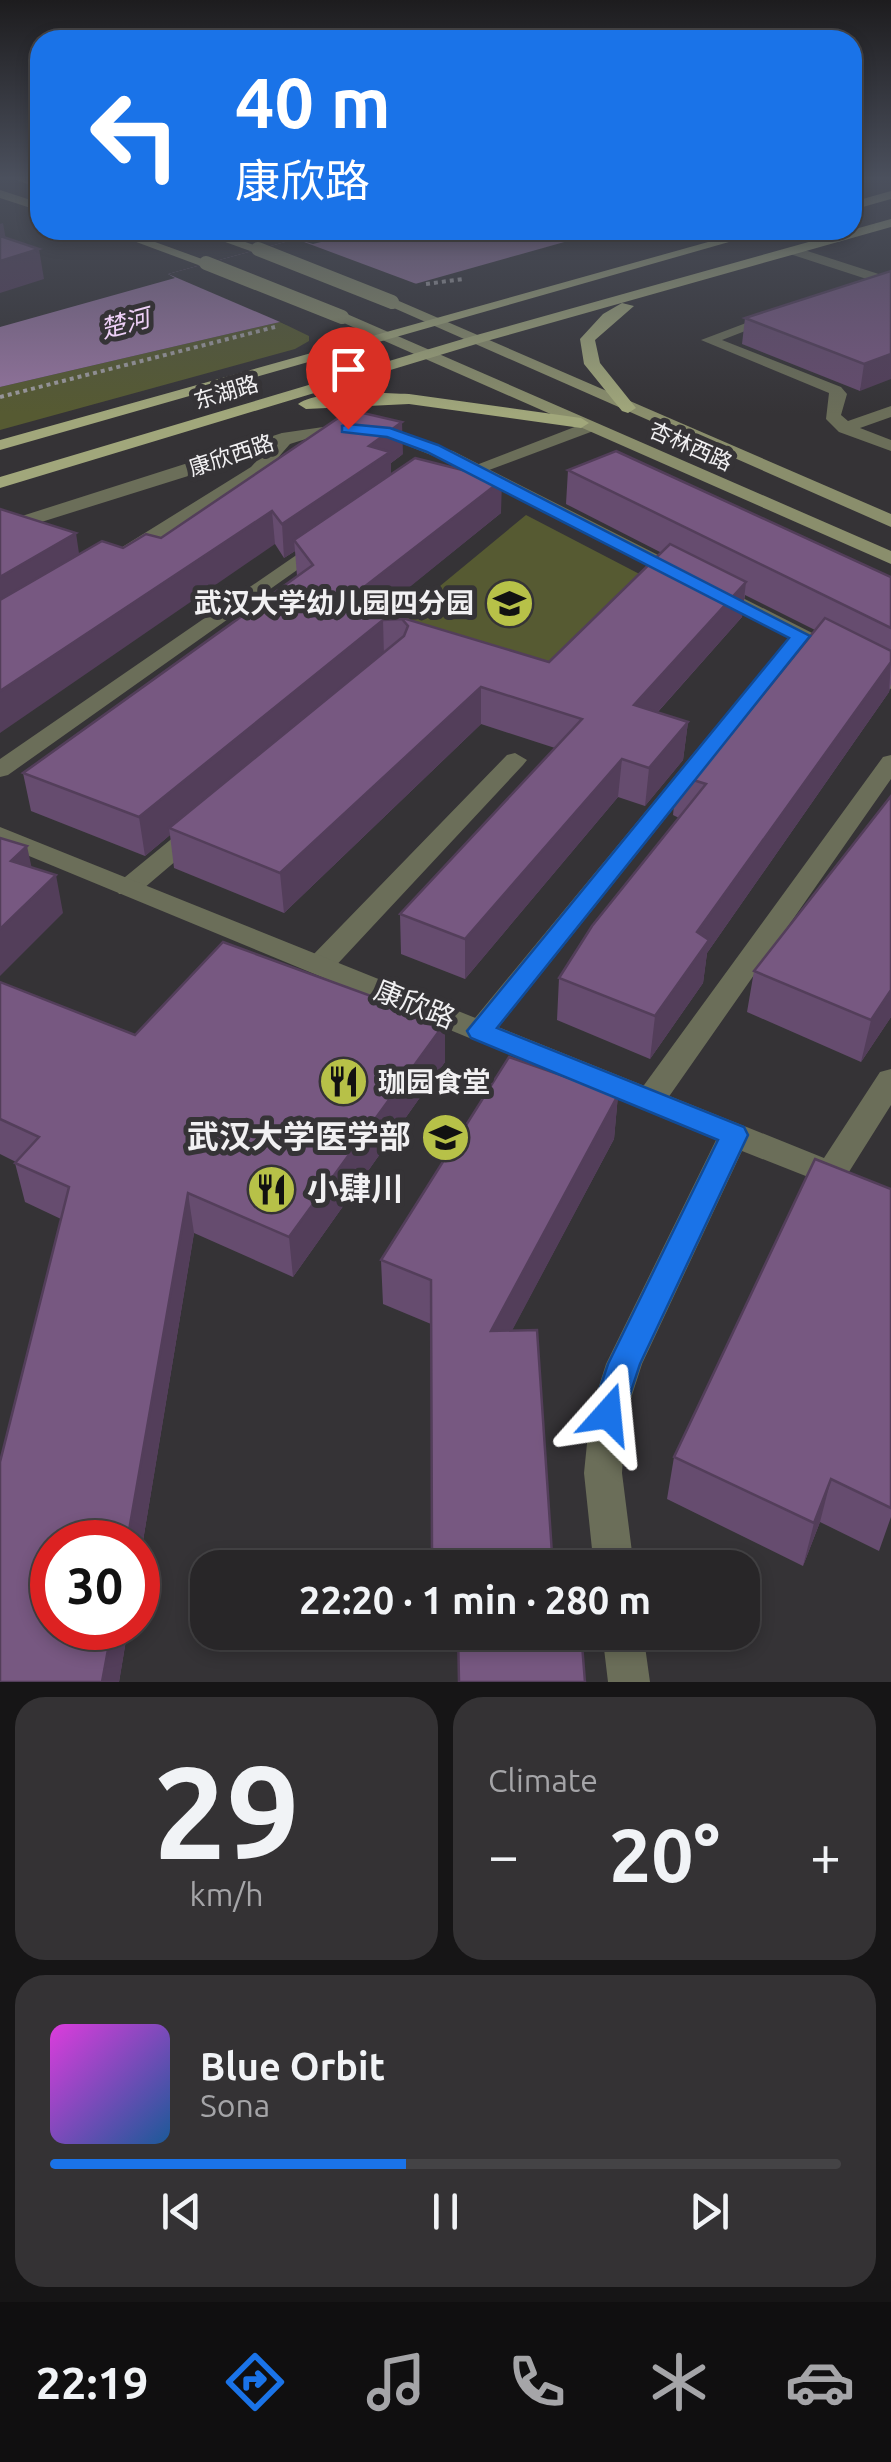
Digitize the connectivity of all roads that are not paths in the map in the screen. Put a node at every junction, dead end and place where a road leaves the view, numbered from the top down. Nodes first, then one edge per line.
1 (185, 256) edge
2 (277, 256) edge
3 (671, 256) edge
4 (776, 256) edge
5 (812, 256) edge
6 (889, 281) edge
7 (651, 293) junction
8 (850, 293) edge
9 (797, 310) edge
10 (440, 322) junction
11 (388, 338) junction
12 (478, 339) junction
13 (426, 355) junction
14 (628, 408) junction
15 (891, 411) edge
16 (585, 424) junction
17 (845, 428) junction
18 (169, 433) junction
19 (288, 438) junction
20 (0, 445) edge
21 (891, 446) edge
22 (476, 470) junction
23 (0, 482) edge
24 (891, 521) edge
25 (0, 529) edge
26 (335, 534) edge
27 (891, 558) edge
28 (114, 560) edge
29 (800, 636) junction
30 (891, 682) edge
31 (514, 760) dead end
32 (891, 762) edge
33 (0, 770) edge
34 (217, 813) edge
35 (0, 835) edge
36 (128, 888) junction
37 (320, 965) junction
38 (480, 1031) junction
39 (891, 1080) edge
40 (650, 1100) junction
41 (734, 1135) junction
42 (830, 1174) junction
43 (861, 1186) edge
44 (612, 1550) edge
45 (625, 1650) edge
46 (629, 1682) edge

1 - 11 main road, bridge
2 - 10 main road, bridge
3 - 10 main road, 东湖路
4 - 7 main road
5 - 6 street
6 - 8 street
7 - 12 main road, 东湖路
7 - 14 main road
9 - 17 street
10 - 11 main road, 东湖路
10 - 12 main road
11 - 13 main road
11 - 20 main road, 东湖路
12 - 13 main road, 东湖路
12 - 14 main road, 杏林西路
13 - 16 main road, 杏林西路
13 - 18 main road, 东湖路
14 - 24 main road, 杏林西路
15 - 17 street
16 - 18 main road
16 - 22 street
16 - 27 main road, 杏林西路
17 - 21 street
18 - 23 main road, 东湖路
19 - 22 street, 康欣西路
19 - 25 street, 康欣西路
19 - 28 street
22 - 29 street, 康欣西路
26 - 33 street
29 - 30 street, 康欣西路
29 - 38 street
31 - 37 street
32 - 40 street
34 - 36 street
35 - 36 street, 康欣路
36 - 37 street, 康欣路
37 - 38 street, 康欣路
38 - 40 street, 康欣路
39 - 42 street
40 - 41 street, 康欣路
41 - 42 street, 康欣路
41 - 44 street
42 - 43 street, 康欣路
45 - 46 street

